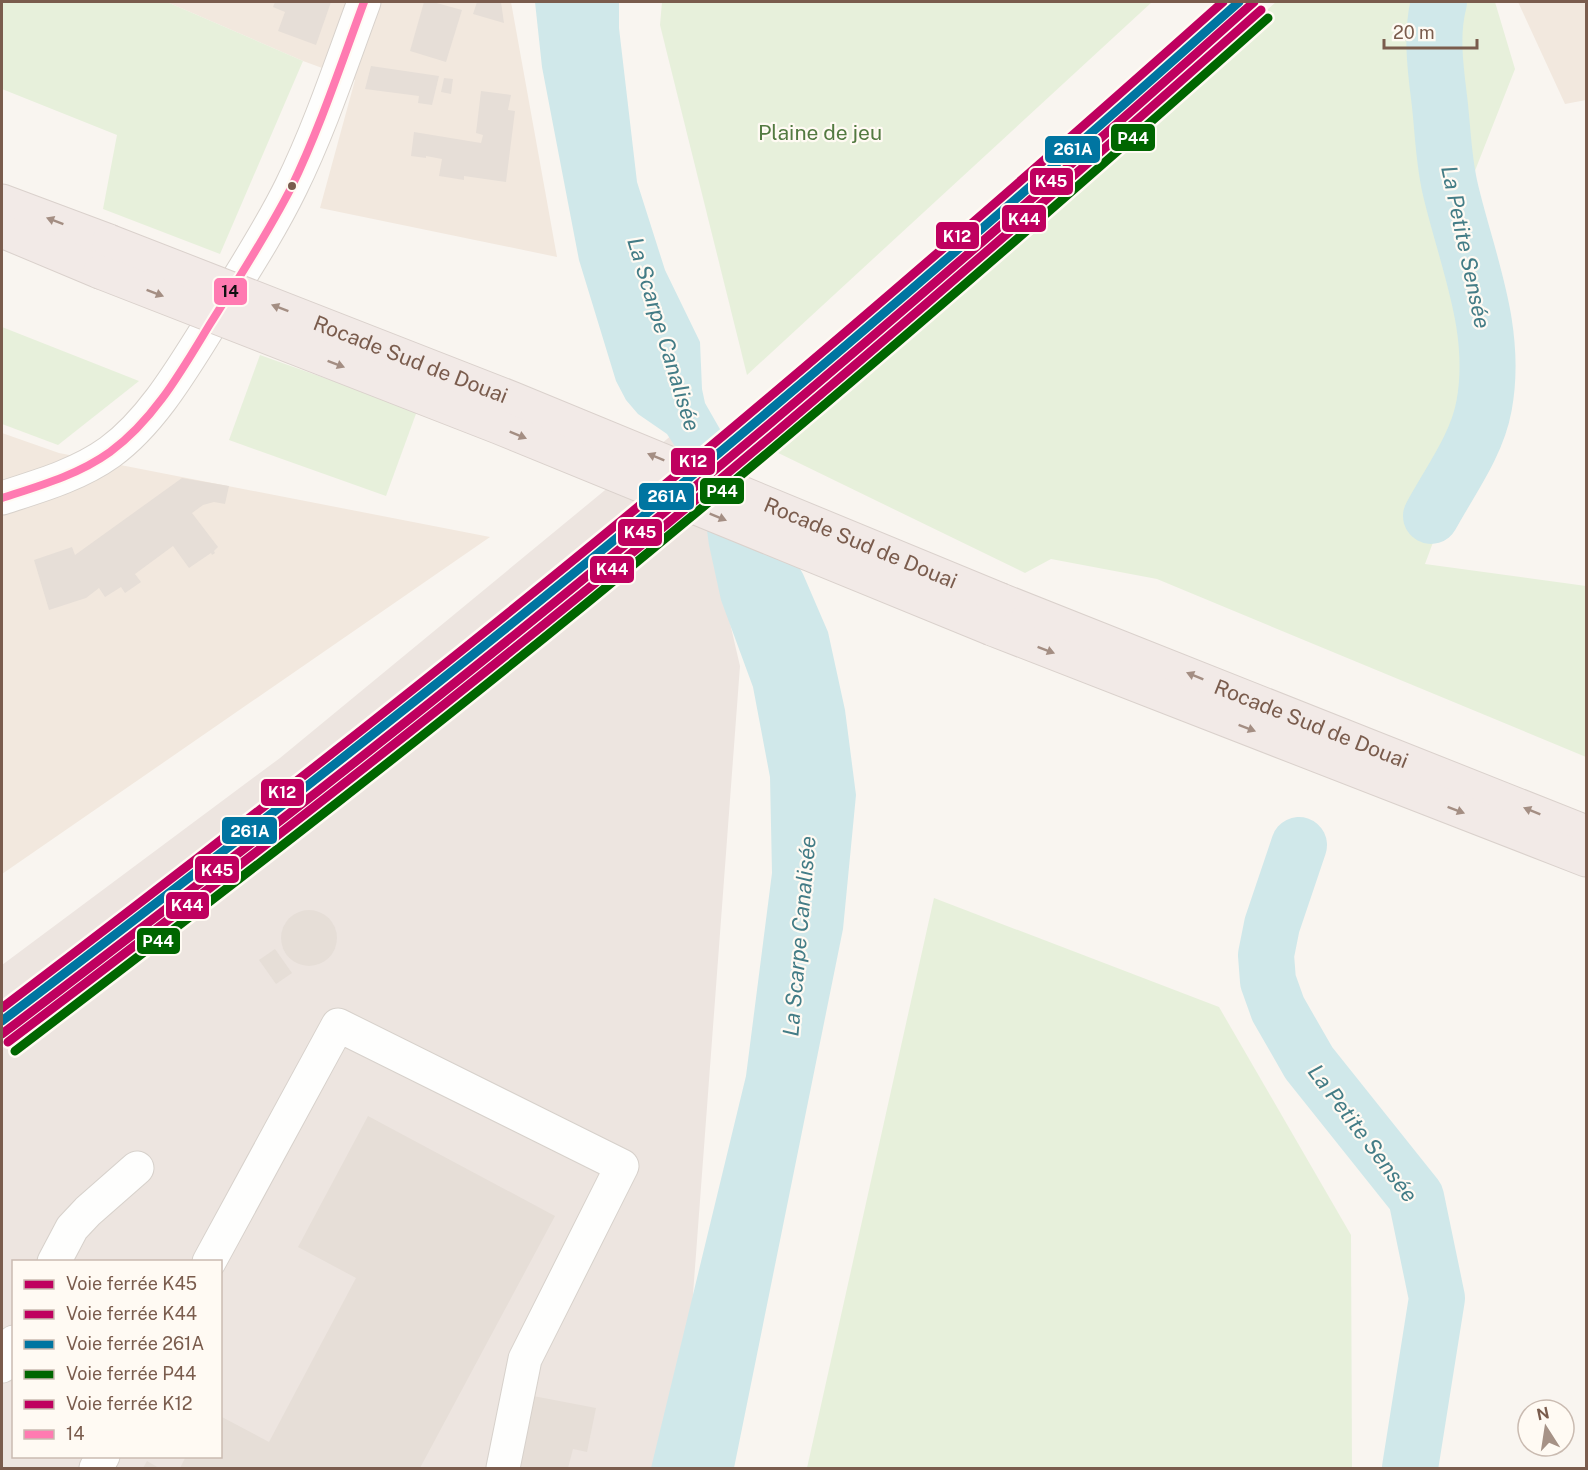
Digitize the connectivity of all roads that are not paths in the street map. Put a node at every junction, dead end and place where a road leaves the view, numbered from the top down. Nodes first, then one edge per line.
1 (364, 2) edge
2 (2, 201) edge
3 (2, 231) edge
4 (105, 257) junction
5 (2, 498) edge
6 (997, 614) junction
7 (1587, 832) edge
8 (1587, 861) edge
9 (137, 1168) dead end
10 (55, 1260) edge
11 (210, 1260) edge
12 (12, 1346) edge
13 (2, 1366) edge
14 (503, 1468) edge

1 - 5 street
4 -> 2 highway, Rocade Sud de Douai
3 - 4 highway, Rocade Sud de Douai
4 - 6 highway, Rocade Sud de Douai, bridge
7 -> 6 highway, Rocade Sud de Douai
6 -> 8 highway, Rocade Sud de Douai
9 - 10 street
11 - 14 street
12 - 13 street

